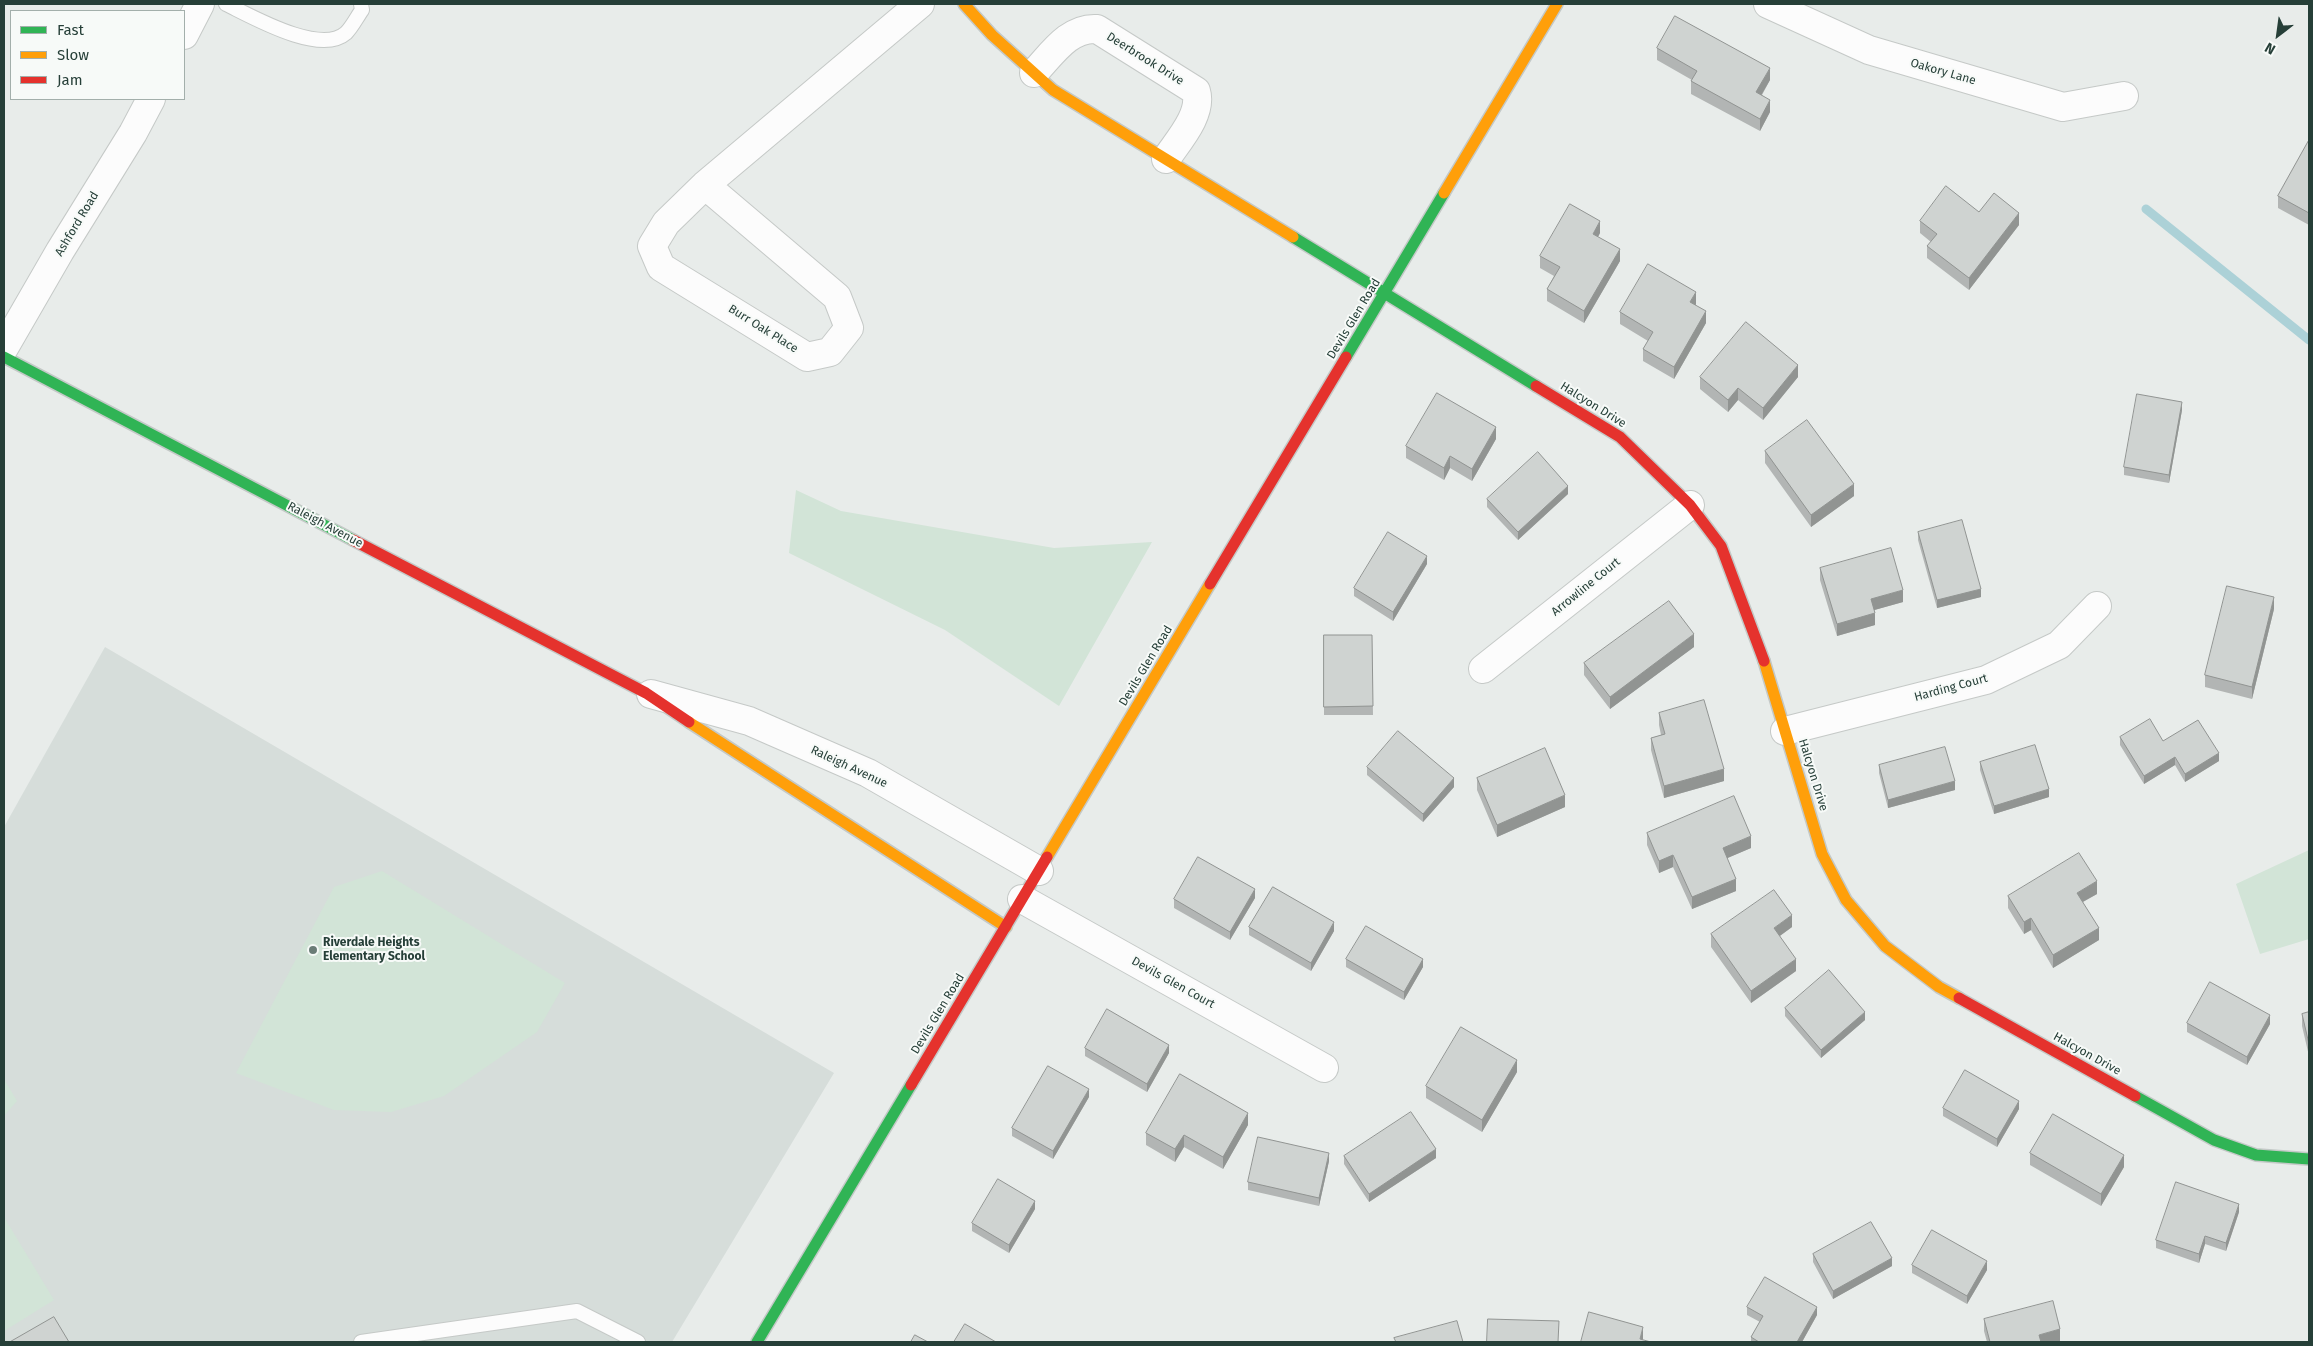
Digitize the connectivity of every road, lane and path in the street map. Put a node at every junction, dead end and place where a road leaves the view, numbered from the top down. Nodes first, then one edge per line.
1 (200, 4) edge
2 (226, 4) edge
3 (361, 4) edge
4 (920, 4) edge
5 (964, 4) edge
6 (1557, 4) edge
7 (1768, 4) edge
8 (185, 33) edge
9 (1034, 73) junction
10 (2124, 96) dead end
11 (150, 100) edge
12 (1166, 159) junction
13 (705, 185) junction
14 (1385, 293) junction
15 (4, 348) edge
16 (4, 356) edge
17 (1690, 505) junction
18 (2097, 606) dead end
19 (1483, 669) dead end
20 (646, 693) junction
21 (1785, 731) junction
22 (1040, 871) junction
23 (1022, 900) junction
24 (1006, 927) junction
25 (1324, 1068) dead end
26 (2309, 1159) edge
27 (616, 1332) junction
28 (361, 1342) edge
29 (604, 1342) edge
30 (638, 1342) edge
31 (757, 1342) edge

1 - 8 street
2 - 3 lane
4 - 13 street, Burr Oak Place
5 - 9 street
6 - 14 street, Devils Glen Road
7 - 10 street, Oakory Lane
9 - 12 street
9 - 12 street, Deerbrook Drive
11 - 15 street, Ashford Road
12 - 14 street
13 - 13 street, Burr Oak Place
14 - 17 street, Halcyon Drive
14 - 22 street, Devils Glen Road
16 - 20 street, Raleigh Avenue
17 - 19 street, Arrowline Court
17 - 21 street, Halcyon Drive
18 - 21 street, Harding Court
20 - 22 street, Raleigh Avenue
20 - 24 street, Raleigh Avenue
21 - 26 street, Halcyon Drive
22 - 23 street, Devils Glen Road
23 - 24 street, Devils Glen Road
23 - 25 street, Devils Glen Court
24 - 31 street, Devils Glen Road
27 - 28 lane
27 - 29 lane
27 - 30 lane

